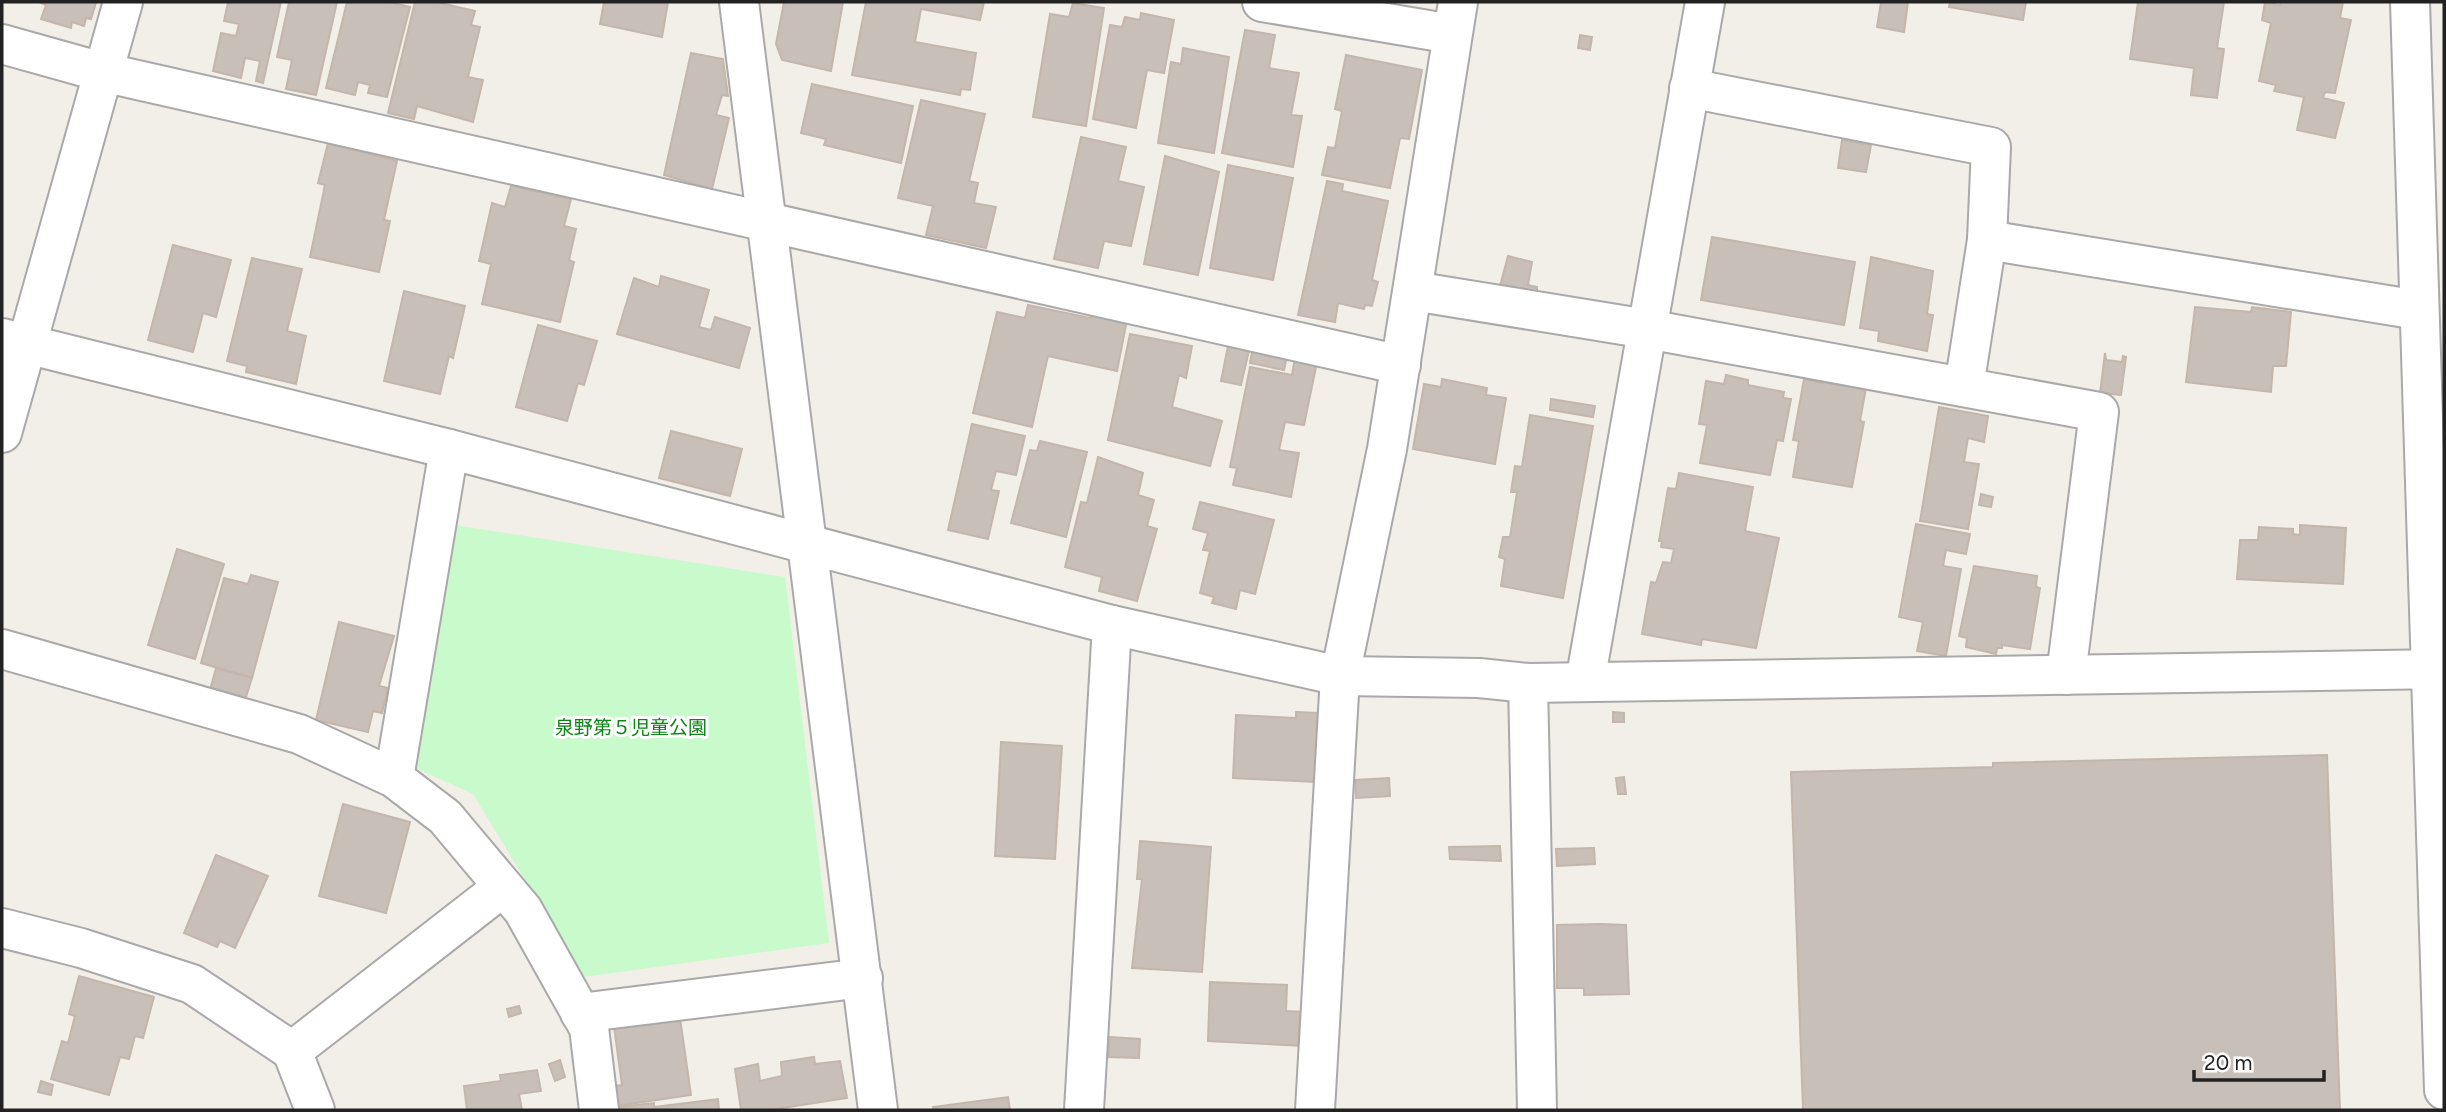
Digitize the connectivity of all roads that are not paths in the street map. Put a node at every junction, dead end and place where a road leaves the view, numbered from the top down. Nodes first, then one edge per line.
1 (123, 2) edge
2 (739, 2) edge
3 (1262, 2) edge
4 (1705, 2) edge
5 (2410, 2) edge
6 (1455, 18) edge
7 (2, 44) edge
8 (102, 72) junction
9 (1689, 88) junction
10 (766, 223) junction
11 (1987, 240) junction
12 (1413, 290) junction
13 (2418, 310) junction
14 (1647, 328) junction
15 (14, 342) edge
16 (1401, 365) junction
17 (1964, 387) junction
18 (2, 433) edge
19 (449, 449) junction
20 (805, 545) junction
21 (1112, 625) junction
22 (2, 649) edge
23 (2438, 669) edge
24 (2066, 674) junction
25 (1340, 676) junction
26 (1585, 682) junction
27 (1528, 683) junction
28 (394, 778) junction
29 (503, 887) junction
30 (2, 928) edge
31 (863, 978) junction
32 (580, 1013) junction
33 (2443, 1020) edge
34 (292, 1051) junction
35 (2444, 1090) edge
36 (315, 1110) edge
37 (599, 1110) edge
38 (878, 1110) edge
39 (1084, 1110) edge
40 (1315, 1110) edge
41 (1537, 1110) edge

1 - 8 street
2 - 10 street
3 - 6 street
4 - 9 street
5 - 13 street
6 - 12 street
7 - 8 street
8 - 10 street
8 - 15 street
9 - 11 street
9 - 14 street
10 - 16 street
10 - 20 street
11 - 13 street
11 - 17 street
12 - 14 street
12 - 16 street
13 - 23 street
14 - 17 street
14 - 26 street
15 - 18 street
15 - 19 street
16 - 25 street
17 - 24 street
19 - 20 street
19 - 28 street
20 - 21 street
20 - 31 street
21 - 25 street
21 - 39 street
22 - 28 street
23 - 24 street
23 - 33 street
24 - 26 street
25 - 27 street
25 - 40 street
26 - 27 street
27 - 41 street
28 - 29 street
29 - 32 street
29 - 34 street
30 - 34 street
31 - 32 street
31 - 38 street
32 - 37 street
33 - 35 street
34 - 36 street

